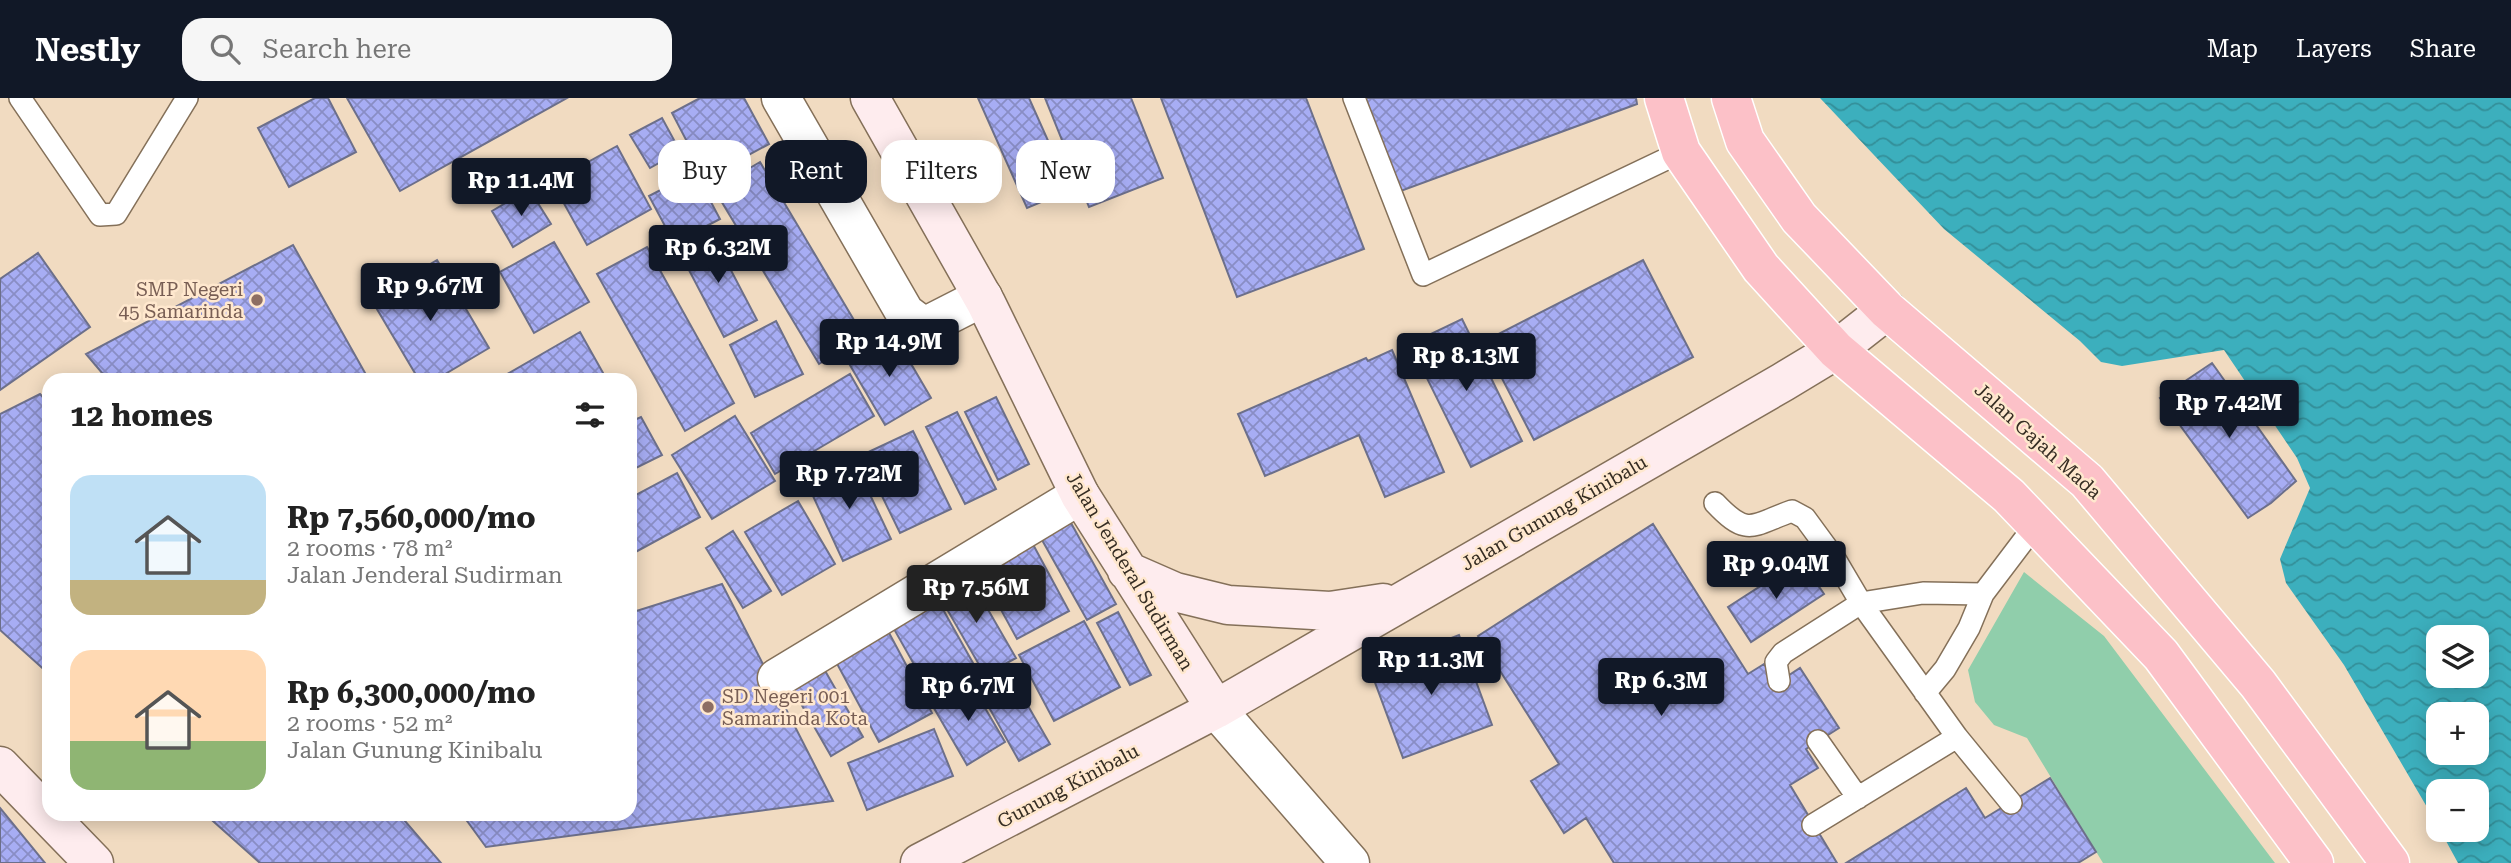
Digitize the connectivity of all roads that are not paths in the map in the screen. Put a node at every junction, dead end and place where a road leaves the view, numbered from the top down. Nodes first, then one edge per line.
1 (187, 98) edge
2 (781, 98) edge
3 (870, 98) edge
4 (1354, 98) edge
5 (1664, 98) edge
6 (1731, 98) edge
7 (24, 100) edge
8 (1681, 152) junction
9 (982, 298) junction
10 (1887, 310) junction
11 (1836, 350) junction
12 (1080, 495) junction
13 (1714, 503) dead end
14 (2036, 524) junction
15 (1127, 571) junction
16 (1983, 594) junction
17 (1402, 601) junction
18 (1861, 603) junction
19 (777, 678) dead end
20 (1780, 681) dead end
21 (1925, 693) junction
22 (1216, 709) junction
23 (1957, 737) junction
24 (1818, 741) dead end
25 (1, 768) edge
26 (1858, 798) junction
27 (2011, 803) dead end
28 (42, 810) edge
29 (53, 821) edge
30 (1812, 825) dead end
31 (94, 863) edge
32 (920, 863) edge
33 (1350, 863) edge
34 (2314, 863) edge
35 (2390, 863) edge

1 - 7 lane
2 - 9 street
3 - 9 street, Jalan Jenderal Sudirman
4 - 8 lane
5 - 8 highway
6 - 10 highway, Jalan Gajah Mada
8 - 11 highway
9 - 12 street, Jalan Jenderal Sudirman
10 - 11 street, Jalan Gunung Kinibalu
10 - 35 highway, Jalan Gajah Mada
11 - 14 highway
11 - 17 street, Jalan Gunung Kinibalu
12 - 15 street, Jalan Jenderal Sudirman
12 - 19 street
13 - 18 lane
14 - 16 lane
14 - 34 highway
15 - 17 street
15 - 22 street, Jalan Jenderal Sudirman
16 - 18 lane
16 - 21 lane
17 - 22 street, Jalan Gunung Kinibalu
18 - 20 lane
18 - 21 lane
21 - 23 lane
22 - 32 street, Gunung Kinibalu
22 - 33 street
23 - 26 lane
23 - 27 lane
24 - 26 lane
25 - 28 street
26 - 30 lane
29 - 31 street

